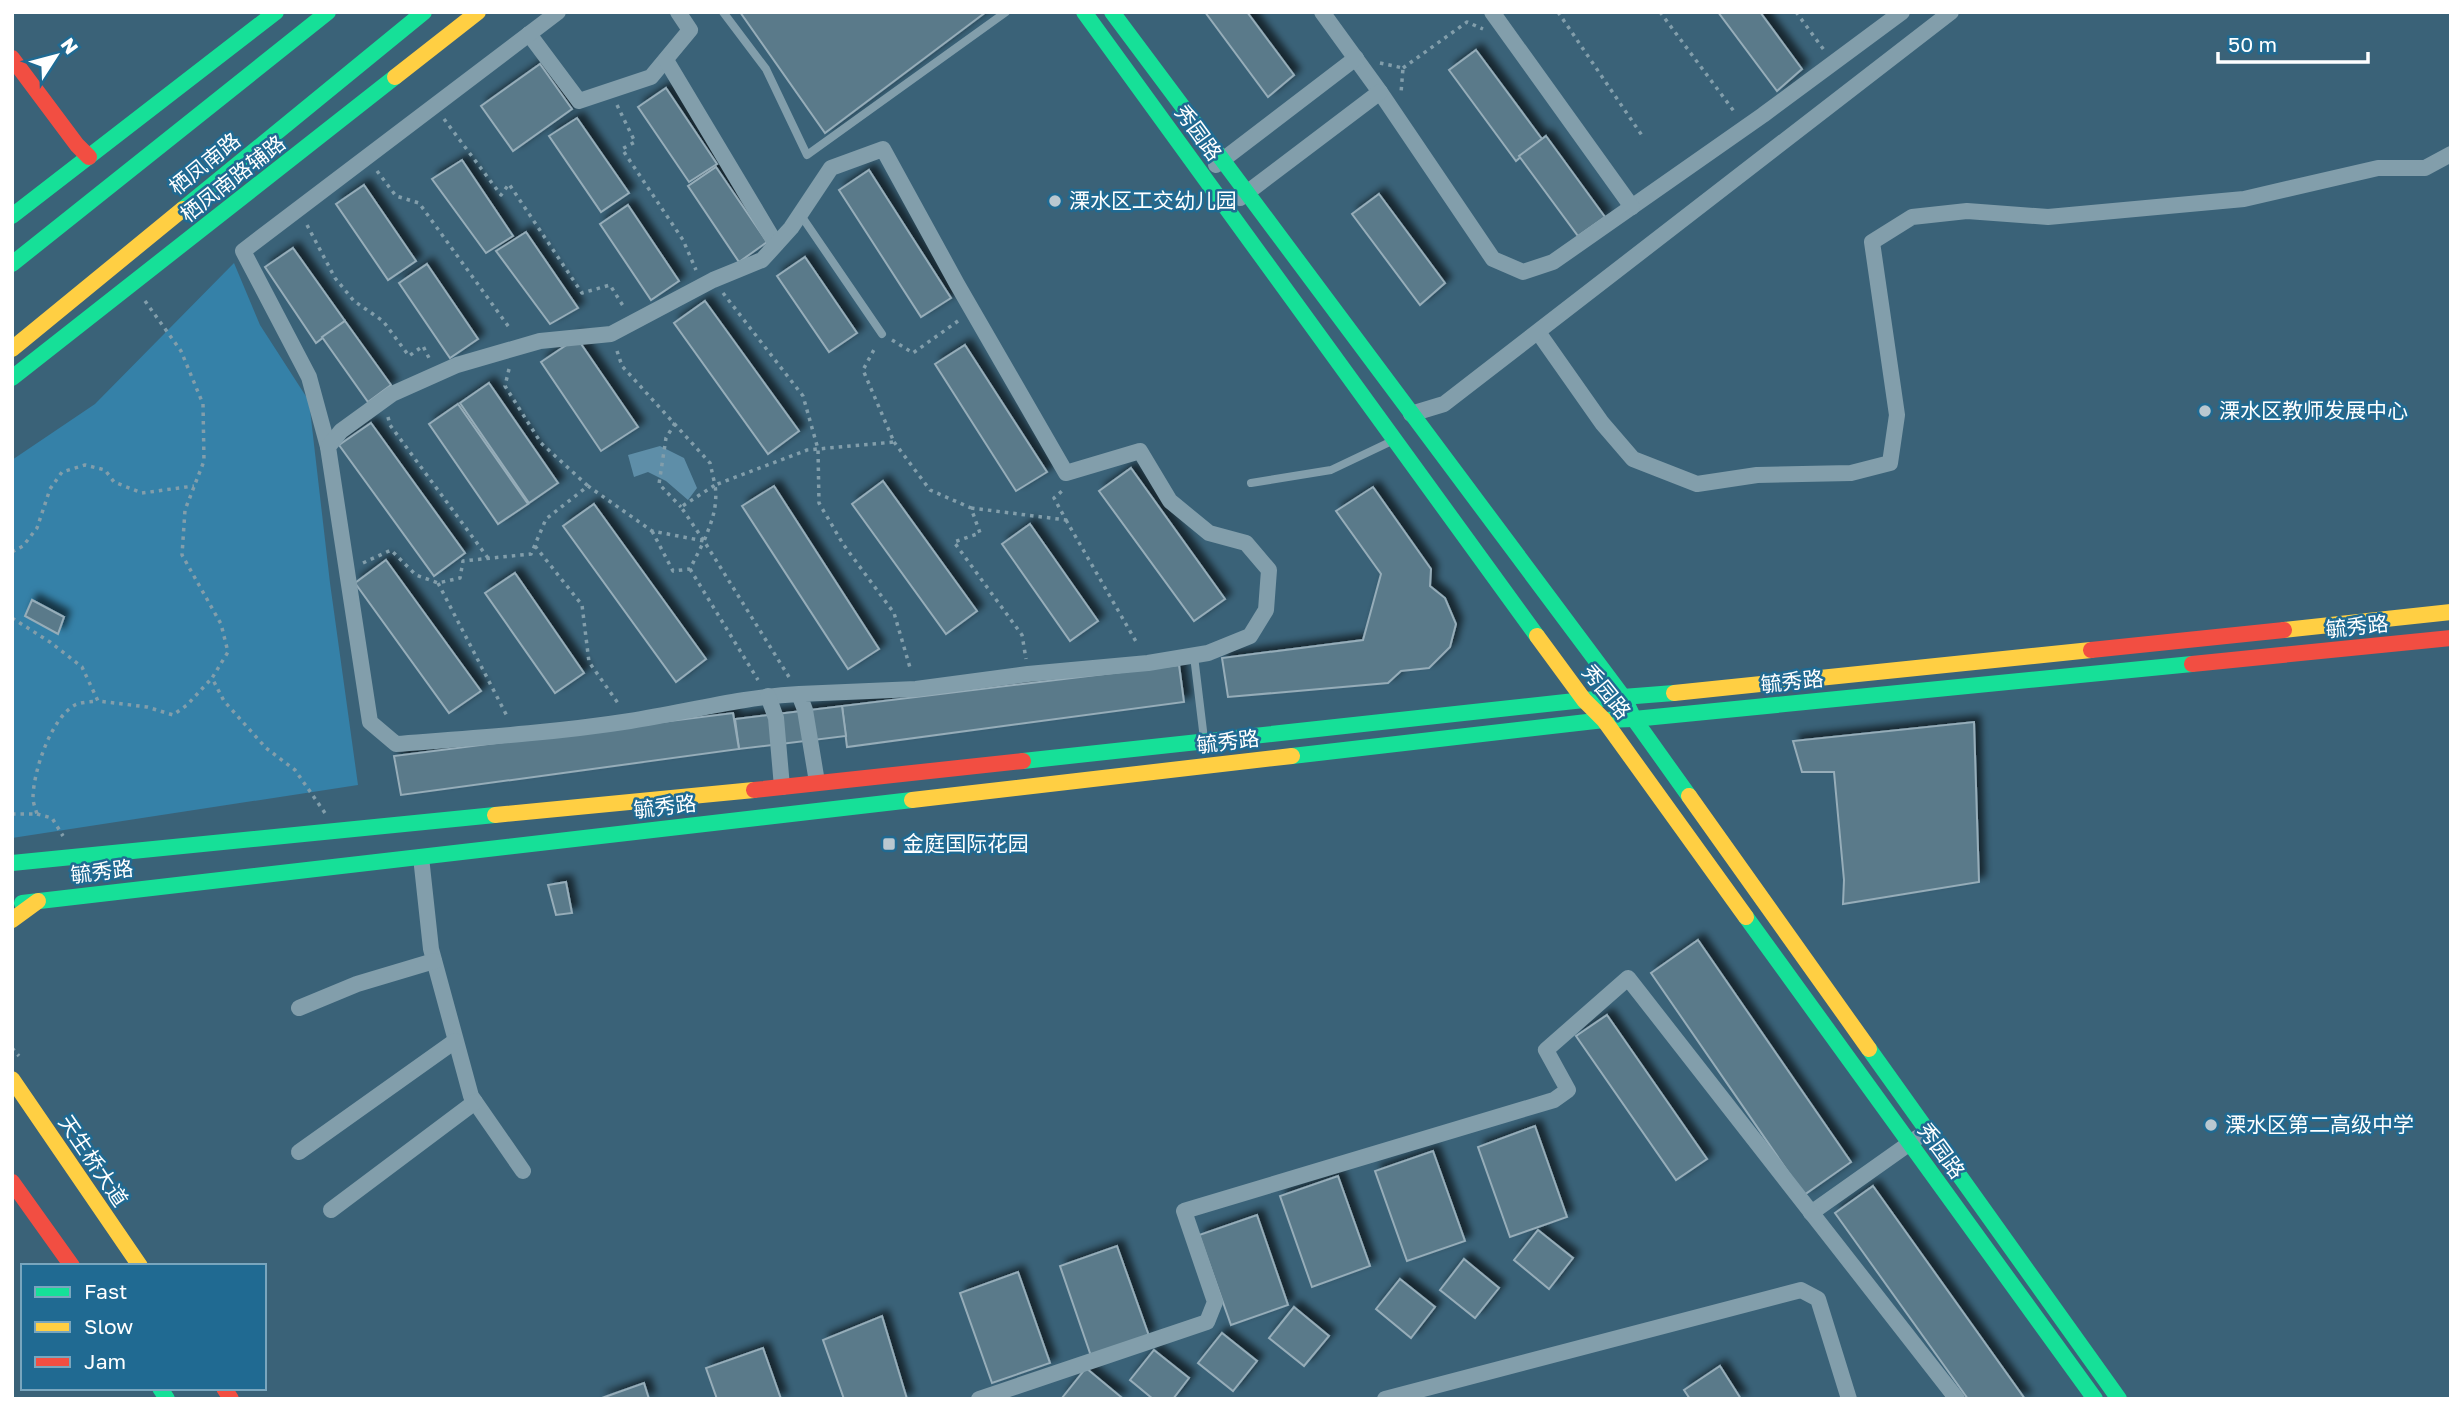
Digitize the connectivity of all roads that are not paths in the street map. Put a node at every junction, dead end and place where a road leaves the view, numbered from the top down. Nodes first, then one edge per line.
1 (276, 12) edge
2 (328, 12) edge
3 (424, 12) edge
4 (478, 12) edge
5 (558, 12) edge
6 (678, 12) edge
7 (723, 12) edge
8 (1006, 12) edge
9 (1084, 12) edge
10 (1112, 12) edge
11 (1322, 12) edge
12 (1492, 12) edge
13 (1902, 12) edge
14 (1951, 12) edge
15 (529, 34) junction
16 (12, 58) edge
17 (1356, 58) junction
18 (666, 60) junction
19 (1380, 92) junction
20 (2451, 154) edge
21 (89, 157) junction
22 (1222, 160) junction
23 (1202, 175) junction
24 (1247, 194) junction
25 (1226, 207) junction
26 (1632, 207) junction
27 (800, 214) junction
28 (12, 216) edge
29 (776, 244) junction
30 (12, 264) edge
31 (1538, 332) junction
32 (882, 334) road end
33 (12, 349) edge
34 (12, 378) edge
35 (1411, 414) junction
36 (1395, 440) junction
37 (328, 447) junction
38 (1251, 483) dead end
39 (2451, 612) edge
40 (2451, 638) edge
41 (1194, 656) junction
42 (799, 694) junction
43 (768, 696) junction
44 (1623, 698) junction
45 (1584, 700) junction
46 (1634, 719) junction
47 (1604, 720) junction
48 (1204, 741) junction
49 (817, 782) junction
50 (782, 787) junction
51 (421, 857) junction
52 (12, 863) edge
53 (38, 901) junction
54 (12, 904) edge
55 (12, 920) edge
56 (434, 961) junction
57 (299, 1008) dead end
58 (455, 1041) junction
59 (12, 1079) edge
60 (475, 1102) junction
61 (1929, 1132) junction
62 (1909, 1142) junction
63 (299, 1152) dead end
64 (523, 1171) dead end
65 (12, 1182) edge
66 (331, 1210) dead end
67 (1811, 1213) junction
68 (71, 1264) edge
69 (139, 1264) edge
70 (979, 1399) edge
71 (1385, 1399) edge
72 (1849, 1399) edge
73 (1957, 1399) edge
74 (2095, 1399) edge
75 (2119, 1399) edge

1 - 21 street
2 - 30 street, 栖凤南路
3 - 33 street, 栖凤南路
4 - 34 street, 栖凤南路辅路
5 - 15 street
6 - 18 street
7 - 8 lane
9 - 23 street, 秀园路
10 - 22 street, 秀园路
11 - 17 street
12 - 26 street
13 - 26 street
14 - 31 street
15 - 18 street
15 - 37 street
16 - 21 street
17 - 19 street
17 - 22 street
18 - 29 street
19 - 24 street
19 - 26 street
20 - 31 street
21 - 28 street
22 - 23 street
22 - 24 street, 秀园路
23 - 25 street, 秀园路
24 - 25 street
24 - 35 street, 秀园路
25 - 36 street, 秀园路
27 - 29 street
27 - 32 lane
27 - 41 street
29 - 37 street
31 - 35 street
35 - 44 street, 秀园路
36 - 38 lane
36 - 45 street, 秀园路
37 - 43 street
39 - 44 street, 毓秀路
40 - 46 street, 毓秀路
41 - 42 street
41 - 48 lane
42 - 43 street
42 - 49 street
43 - 50 street
44 - 45 street, 毓秀路
44 - 46 street, 秀园路
45 - 47 street, 秀园路
45 - 48 street, 毓秀路
46 - 47 street, 毓秀路
46 - 61 street, 秀园路
47 - 51 street, 毓秀路
47 - 62 street, 秀园路
48 - 49 street, 毓秀路
49 - 50 street, 毓秀路
50 - 52 street, 毓秀路
51 - 53 street, 毓秀路
51 - 56 street
53 - 54 street, 毓秀路
53 - 55 street
56 - 57 street
56 - 58 street
58 - 60 street
58 - 63 street
59 - 69 street, 天生桥大道
60 - 64 street
60 - 66 street
61 - 62 street
61 - 75 street, 秀园路
62 - 67 street
62 - 74 street, 秀园路
65 - 68 street
67 - 70 street
67 - 73 street
71 - 72 street

